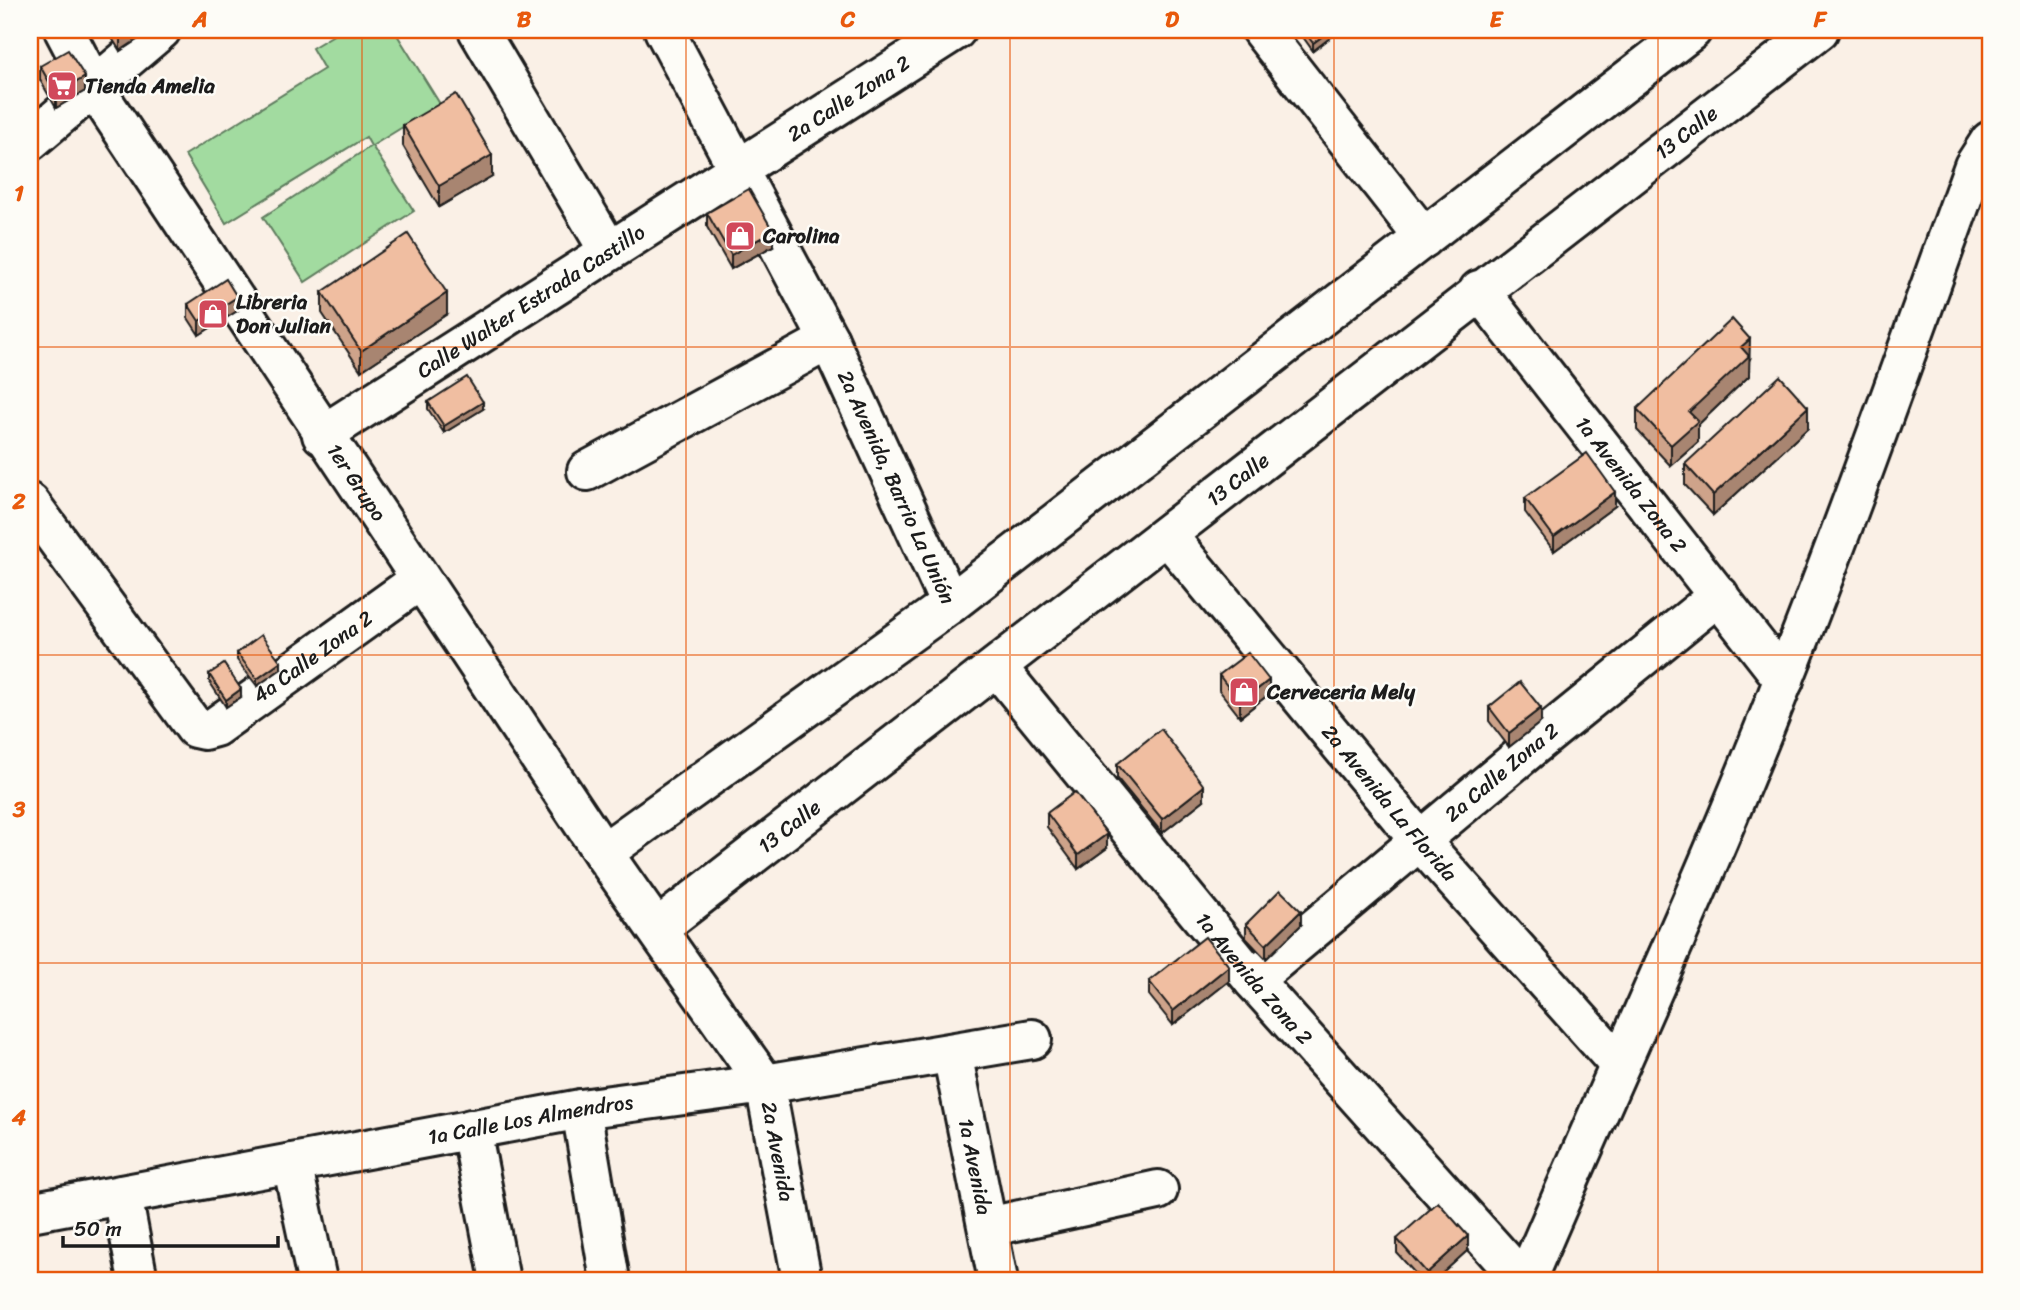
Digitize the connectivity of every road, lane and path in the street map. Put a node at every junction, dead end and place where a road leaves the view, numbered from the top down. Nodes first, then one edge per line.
1 (64, 30) edge
2 (161, 30) edge
3 (478, 30) edge
4 (664, 30) edge
5 (956, 30) edge
6 (1261, 30) edge
7 (1692, 30) edge
8 (1819, 30) edge
9 (95, 89) junction
10 (30, 141) edge
11 (1990, 141) edge
12 (739, 167) junction
13 (1424, 237) junction
14 (609, 251) junction
15 (1479, 290) junction
16 (829, 340) junction
17 (322, 435) junction
18 (587, 471) dead end
19 (33, 515) edge
20 (1167, 535) junction
21 (420, 580) junction
22 (1719, 595) junction
23 (950, 604) junction
24 (997, 667) junction
25 (1784, 680) junction
26 (1420, 841) junction
27 (603, 853) junction
28 (658, 928) junction
29 (1253, 980) junction
30 (1032, 1040) dead end
31 (952, 1053) junction
32 (1619, 1063) junction
33 (765, 1084) junction
34 (581, 1109) junction
35 (471, 1129) junction
36 (292, 1163) junction
37 (1158, 1190) dead end
38 (122, 1195) junction
39 (30, 1212) edge
40 (988, 1227) junction
41 (138, 1280) edge
42 (317, 1280) edge
43 (500, 1280) edge
44 (610, 1280) edge
45 (802, 1280) edge
46 (998, 1280) edge
47 (1524, 1280) edge

1 - 9 street, 1er Grupo
2 - 9 street
3 - 14 street
4 - 12 street, 2a Avenida, Barrio La Unión
5 - 12 street, 2a Calle Zona 2
6 - 13 street
7 - 13 street
8 - 15 street, 13 Calle
9 - 10 street
9 - 17 street, 1er Grupo
11 - 25 street
12 - 14 street, Calle Walter Estrada Castillo
12 - 16 street, 2a Avenida, Barrio La Unión
13 - 23 street
14 - 17 street, Calle Walter Estrada Castillo
15 - 20 street, 13 Calle
15 - 22 street, 1a Avenida Zona 2
16 - 18 street
16 - 23 street, 2a Avenida, Barrio La Unión
17 - 21 street, 1er Grupo
19 - 21 street, 4a Calle Zona 2
20 - 24 street, 13 Calle
20 - 26 street, 2a Avenida La Florida
21 - 27 street, 1er Grupo
22 - 25 street, 1a Avenida Zona 2
22 - 26 street, 2a Calle Zona 2
23 - 27 street, 2a Avenida, Barrio La Unión
24 - 28 street, 13 Calle
24 - 29 street, 1a Avenida Zona 2
25 - 32 street
26 - 29 street, 2a Calle Zona 2
26 - 32 street, 2a Avenida La Florida
27 - 28 street, 1er Grupo
28 - 33 street, 2a Avenida
29 - 47 street, 1a Avenida Zona 2
30 - 31 street, 1a Calle Los Almendros
31 - 33 street, 1a Calle Los Almendros
31 - 40 street, 1a Avenida
32 - 47 street
33 - 34 street, 1a Calle Los Almendros
33 - 45 street, 2a Avenida
34 - 35 street, 1a Calle Los Almendros
34 - 44 street
35 - 36 street, 1a Calle Los Almendros
35 - 43 street
36 - 38 street, 1a Calle Los Almendros
36 - 42 street
37 - 40 street
38 - 39 street, 1a Calle Los Almendros
38 - 41 street
40 - 46 street, 1a Avenida

